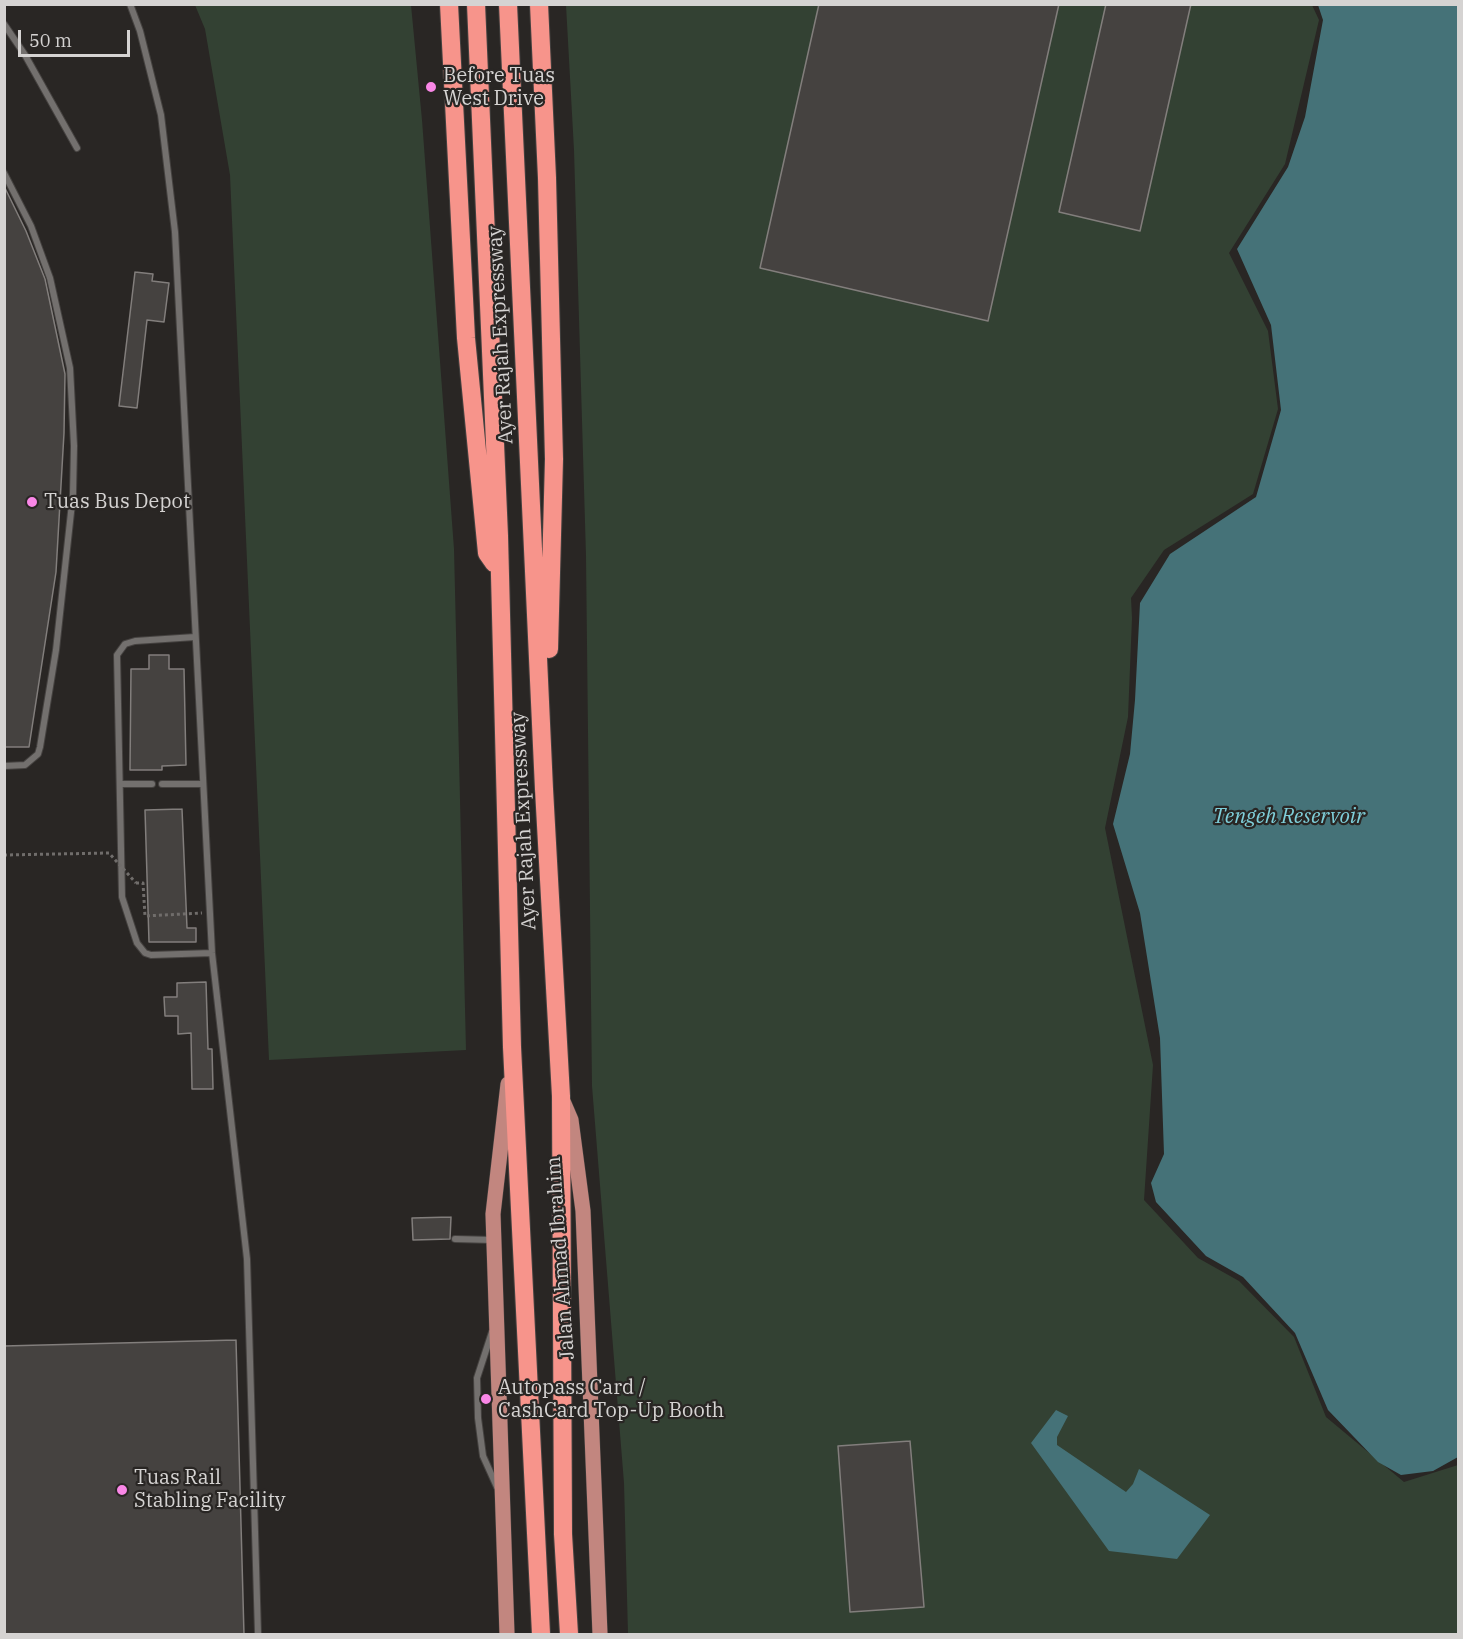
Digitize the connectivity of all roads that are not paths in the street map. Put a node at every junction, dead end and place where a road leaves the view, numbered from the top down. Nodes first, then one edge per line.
1 (130, 4) edge
2 (449, 4) edge
3 (476, 4) edge
4 (508, 4) edge
5 (538, 4) edge
6 (4, 24) edge
7 (77, 148) dead end
8 (4, 172) edge
9 (499, 569) junction
10 (195, 637) junction
11 (4, 766) edge
12 (120, 784) junction
13 (152, 784) dead end
14 (162, 784) dead end
15 (203, 784) junction
16 (544, 789) junction
17 (212, 953) junction
18 (512, 1047) junction
19 (561, 1096) junction
20 (455, 1239) dead end
21 (494, 1240) junction
22 (496, 1316) junction
23 (502, 1498) junction
24 (258, 1635) edge
25 (507, 1635) edge
26 (541, 1635) edge
27 (569, 1635) edge
28 (600, 1635) edge

1 - 10 lane
2 - 9 highway
3 - 9 highway, Ayer Rajah Expressway
4 - 16 highway, Ayer Rajah Expressway
5 - 16 highway
6 - 7 lane
8 - 11 lane
9 - 18 highway, Ayer Rajah Expressway
10 - 12 lane
10 - 15 lane
12 - 13 lane
12 - 17 lane
14 - 15 lane
15 - 17 lane
16 - 19 highway, Ayer Rajah Expressway
17 - 24 lane
18 - 21 main road
18 - 26 highway, Ayer Rajah Expressway
19 - 27 highway, Ayer Rajah Expressway
19 - 28 main road, Jalan Ahmad Ibrahim
20 - 21 lane
21 - 22 main road
22 - 23 main road
22 - 23 lane
23 - 25 main road

